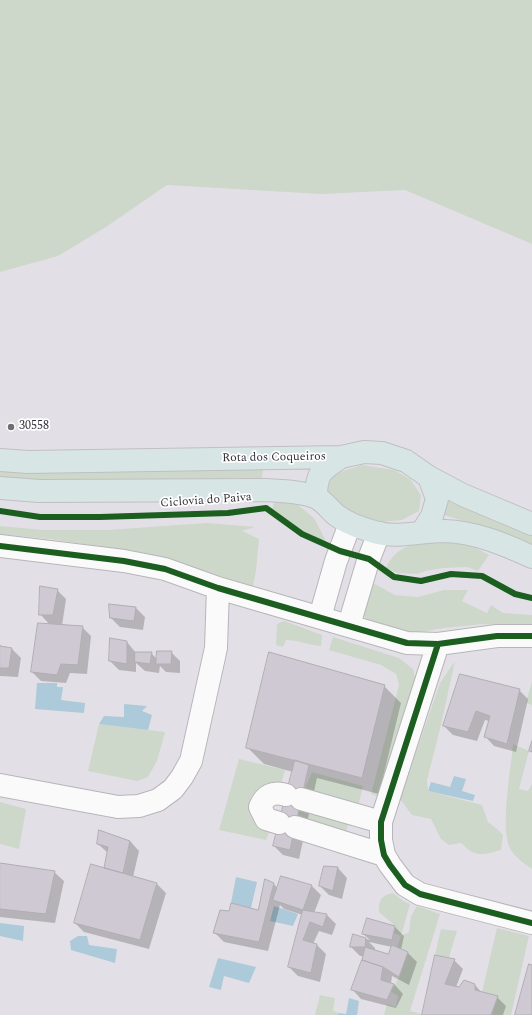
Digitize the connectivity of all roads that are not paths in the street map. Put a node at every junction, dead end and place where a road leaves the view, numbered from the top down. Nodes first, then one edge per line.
1 (341, 457) junction
2 (0, 460) edge
3 (429, 477) junction
4 (0, 488) edge
5 (316, 497) junction
6 (350, 524) junction
7 (532, 524) edge
8 (422, 532) junction
9 (379, 533) junction
10 (0, 546) edge
11 (532, 557) edge
12 (218, 588) junction
13 (320, 617) junction
14 (349, 625) junction
15 (532, 636) edge
16 (438, 644) junction
17 (0, 785) edge
18 (381, 822) junction
19 (384, 855) junction
20 (532, 923) edge

1 - 2 main road, Rota dos Coqueiros
1 - 3 main road, Rota dos Coqueiros
1 - 5 main road
3 - 7 main road, Rota dos Coqueiros
3 - 8 main road
4 - 5 main road
5 - 6 main road
6 - 9 main road
6 - 13 street
8 - 9 main road
8 - 11 main road
9 - 14 street
10 - 12 street
12 - 13 street
12 - 17 street
13 - 14 street
14 - 16 street
15 - 16 street
16 - 18 street
18 - 19 street
18 - 19 street
19 - 20 street

